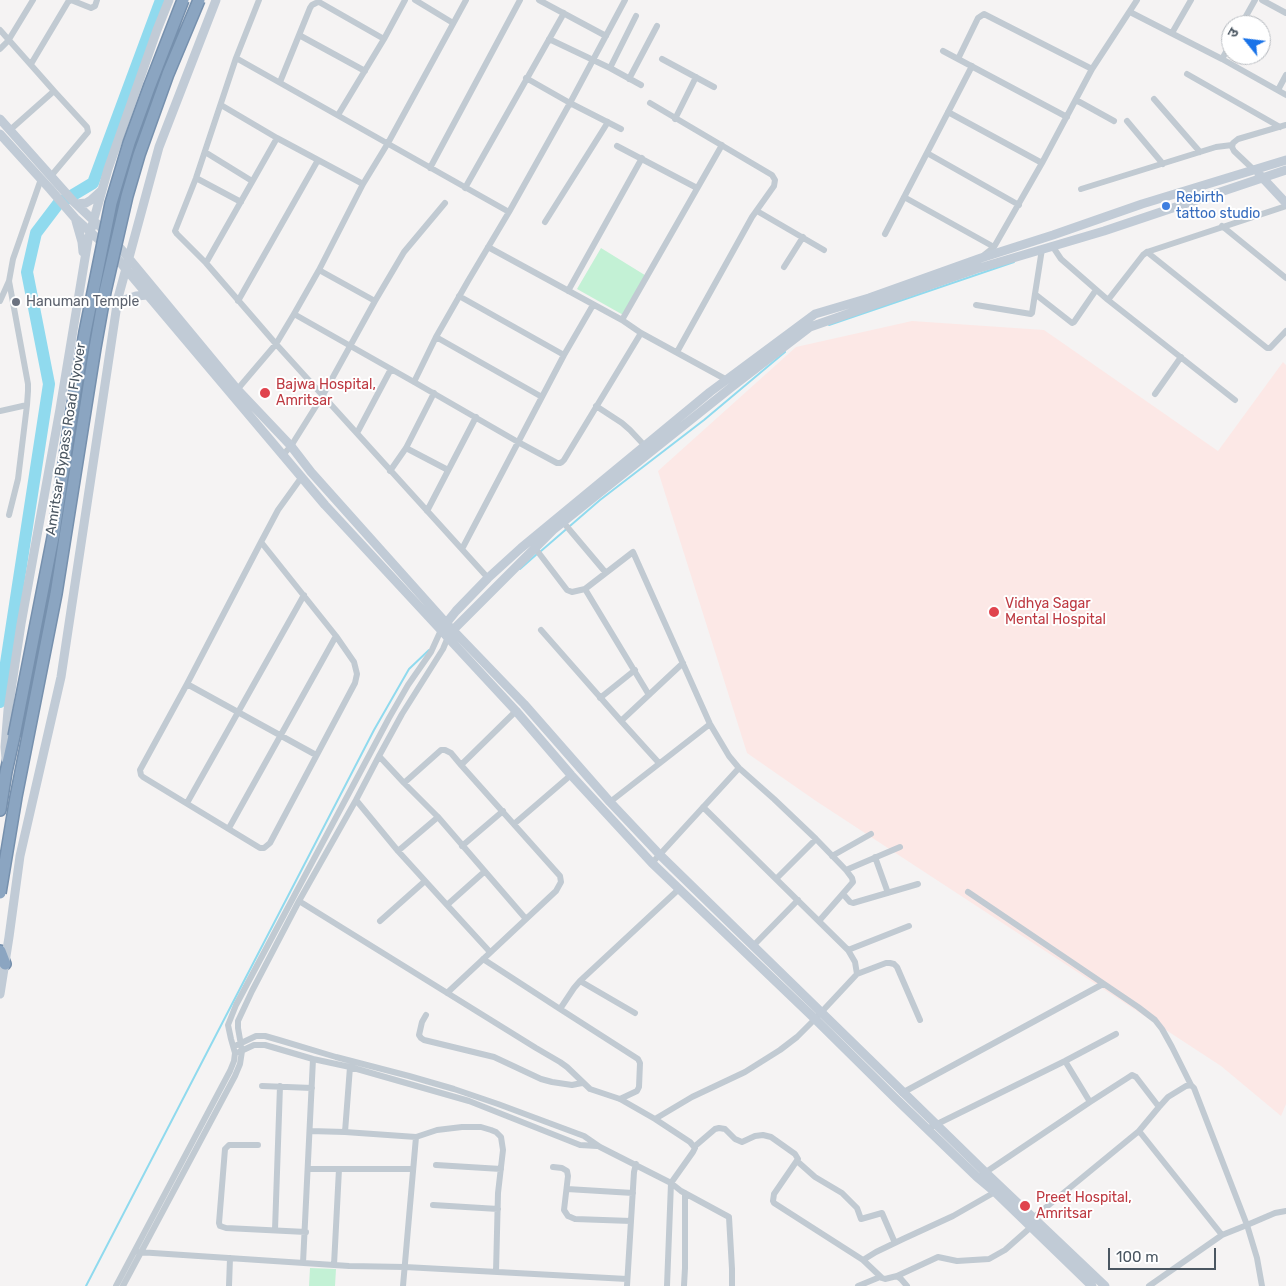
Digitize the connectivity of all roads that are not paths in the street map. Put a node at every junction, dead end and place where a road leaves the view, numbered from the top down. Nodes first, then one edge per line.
1 (33, 0) edge
2 (97, 0) edge
3 (169, 0) edge
4 (183, 0) edge
5 (199, 0) edge
6 (216, 0) edge
7 (260, 0) edge
8 (405, 0) edge
9 (415, 0) edge
10 (466, 0) edge
11 (520, 0) edge
12 (539, 0) edge
13 (625, 0) edge
14 (1137, 0) edge
15 (1191, 0) edge
16 (1255, 0) edge
17 (1262, 0) edge
18 (312, 2) edge
19 (1274, 3) edge
20 (1130, 12) junction
21 (564, 13) junction
22 (1286, 13) edge
23 (1247, 15) edge
24 (636, 16) dead end
25 (453, 23) junction
26 (657, 26) dead end
27 (0, 30) edge
28 (1172, 33) junction
29 (299, 35) junction
30 (606, 36) junction
31 (549, 38) junction
32 (384, 39) junction
33 (8, 41) junction
34 (0, 49) edge
35 (943, 51) dead end
36 (236, 58) junction
37 (1221, 58) edge
38 (662, 59) dead end
39 (958, 59) junction
40 (593, 60) junction
41 (31, 64) junction
42 (1233, 65) edge
43 (972, 66) junction
44 (610, 68) junction
45 (1092, 70) junction
46 (365, 71) junction
47 (1187, 74) dead end
48 (1286, 75) edge
49 (696, 77) junction
50 (526, 78) junction
51 (629, 79) junction
52 (280, 82) junction
53 (641, 85) dead end
54 (714, 88) dead end
55 (54, 90) junction
56 (1278, 90) junction
57 (1286, 95) edge
58 (1154, 98) dead end
59 (1076, 100) junction
60 (570, 103) junction
61 (650, 103) dead end
62 (221, 105) junction
63 (948, 112) junction
64 (338, 116) junction
65 (1067, 117) junction
66 (0, 119) edge
67 (675, 119) junction
68 (1114, 121) dead end
69 (1127, 121) dead end
70 (608, 122) junction
71 (1283, 126) edge
72 (621, 129) dead end
73 (10, 130) junction
74 (0, 134) edge
75 (277, 138) junction
76 (388, 143) junction
77 (722, 145) junction
78 (1232, 145) junction
79 (617, 146) dead end
80 (205, 152) junction
81 (1200, 152) junction
82 (927, 154) junction
83 (642, 158) junction
84 (318, 160) junction
85 (1286, 160) edge
86 (1042, 164) junction
87 (1163, 164) junction
88 (430, 168) junction
89 (1254, 170) junction
90 (1286, 170) edge
91 (196, 178) junction
92 (1263, 178) junction
93 (41, 179) junction
94 (252, 181) junction
95 (52, 182) junction
96 (363, 184) junction
97 (465, 188) junction
98 (697, 188) junction
99 (1081, 189) dead end
100 (102, 190) junction
101 (904, 197) junction
102 (241, 202) junction
103 (75, 203) junction
104 (445, 203) dead end
105 (1286, 204) edge
106 (1019, 205) junction
107 (756, 211) junction
108 (509, 212) junction
109 (72, 215) junction
110 (93, 221) junction
111 (546, 222) dead end
112 (1222, 226) junction
113 (90, 232) junction
114 (885, 234) dead end
115 (803, 237) junction
116 (994, 246) junction
117 (488, 247) junction
118 (1054, 247) junction
119 (824, 250) dead end
120 (1042, 250) junction
121 (1148, 252) junction
122 (981, 258) junction
123 (129, 259) junction
124 (206, 263) junction
125 (84, 265) junction
126 (784, 267) dead end
127 (126, 270) junction
128 (319, 270) junction
129 (1286, 278) edge
130 (9, 281) junction
131 (1096, 290) junction
132 (568, 291) junction
133 (1035, 294) junction
134 (148, 296) junction
135 (459, 296) junction
136 (1, 299) edge
137 (1108, 300) junction
138 (238, 301) junction
139 (375, 301) junction
140 (117, 304) junction
141 (593, 305) junction
142 (976, 305) dead end
143 (294, 314) junction
144 (622, 320) junction
145 (641, 333) junction
146 (1285, 333) edge
147 (436, 336) junction
148 (276, 344) junction
149 (350, 346) junction
150 (676, 352) junction
151 (564, 355) junction
152 (1181, 357) junction
153 (391, 369) junction
154 (727, 380) junction
155 (414, 382) junction
156 (235, 392) junction
157 (434, 393) junction
158 (1155, 394) dead end
159 (323, 395) junction
160 (542, 398) junction
161 (1236, 400) dead end
162 (27, 406) junction
163 (596, 406) junction
164 (0, 411) edge
165 (476, 417) junction
166 (357, 433) junction
167 (518, 442) junction
168 (291, 446) junction
169 (645, 446) junction
170 (406, 448) junction
171 (282, 456) junction
172 (448, 470) junction
173 (390, 472) junction
174 (301, 478) junction
175 (427, 511) junction
176 (10, 515) dead end
177 (564, 522) junction
178 (261, 542) junction
179 (535, 548) junction
180 (462, 549) junction
181 (606, 573) junction
182 (488, 578) junction
183 (585, 589) junction
184 (304, 595) junction
185 (447, 630) junction
186 (541, 630) dead end
187 (336, 636) junction
188 (683, 664) junction
189 (635, 670) junction
190 (186, 684) junction
191 (649, 694) junction
192 (600, 698) junction
193 (516, 711) junction
194 (238, 712) junction
195 (621, 721) junction
196 (710, 724) junction
197 (281, 736) junction
198 (316, 755) junction
199 (379, 756) junction
200 (659, 763) junction
201 (461, 765) junction
202 (739, 768) junction
203 (3, 771) edge
204 (570, 775) junction
205 (404, 782) junction
206 (356, 800) junction
207 (610, 802) junction
208 (187, 803) junction
209 (702, 808) junction
210 (0, 810) edge
211 (503, 811) junction
212 (438, 817) junction
213 (514, 824) junction
214 (229, 828) junction
215 (870, 834) dead end
216 (816, 839) junction
217 (462, 846) junction
218 (900, 847) dead end
219 (398, 851) junction
220 (660, 855) junction
221 (832, 856) junction
222 (875, 857) junction
223 (652, 863) junction
224 (846, 870) junction
225 (484, 872) junction
226 (776, 879) junction
227 (424, 881) junction
228 (918, 884) dead end
229 (678, 889) junction
230 (968, 892) dead end
231 (0, 893) edge
232 (888, 893) junction
233 (843, 894) junction
234 (798, 900) junction
235 (299, 901) junction
236 (447, 905) junction
237 (526, 919) junction
238 (819, 920) junction
239 (380, 921) dead end
240 (909, 926) dead end
241 (753, 946) junction
242 (848, 950) junction
243 (0, 951) edge
244 (490, 952) junction
245 (483, 959) junction
246 (5, 964) junction
247 (857, 974) junction
248 (580, 981) junction
249 (1104, 984) junction
250 (0, 994) edge
251 (447, 994) junction
252 (560, 1009) junction
253 (635, 1013) dead end
254 (426, 1014) dead end
255 (818, 1016) junction
256 (920, 1020) dead end
257 (1116, 1034) dead end
258 (238, 1048) junction
259 (314, 1059) junction
260 (1065, 1061) junction
261 (350, 1067) junction
262 (582, 1083) junction
263 (1191, 1085) junction
264 (262, 1086) dead end
265 (280, 1086) junction
266 (312, 1088) junction
267 (903, 1092) junction
268 (894, 1098) junction
269 (620, 1099) junction
270 (1090, 1102) junction
271 (1159, 1107) junction
272 (655, 1119) junction
273 (936, 1124) junction
274 (927, 1129) junction
275 (310, 1132) junction
276 (345, 1132) junction
277 (1139, 1132) junction
278 (416, 1137) junction
279 (258, 1146) dead end
280 (600, 1147) junction
281 (694, 1147) junction
282 (797, 1162) junction
283 (636, 1164) junction
284 (436, 1165) dead end
285 (553, 1167) dead end
286 (308, 1169) junction
287 (339, 1169) junction
288 (501, 1169) junction
289 (413, 1170) junction
290 (981, 1175) junction
291 (671, 1183) junction
292 (567, 1189) junction
293 (995, 1192) junction
294 (633, 1193) junction
295 (685, 1193) junction
296 (433, 1205) dead end
297 (498, 1209) junction
298 (1286, 1211) edge
299 (631, 1221) junction
300 (1032, 1222) junction
301 (1247, 1225) junction
302 (275, 1230) junction
303 (306, 1232) junction
304 (1222, 1235) junction
305 (895, 1243) junction
306 (138, 1252) junction
307 (230, 1258) junction
308 (864, 1260) junction
309 (303, 1263) junction
310 (334, 1265) junction
311 (404, 1267) junction
312 (496, 1272) junction
313 (897, 1276) junction
314 (880, 1277) junction
315 (627, 1282) edge
316 (116, 1286) edge
317 (123, 1286) edge
318 (229, 1286) edge
319 (403, 1286) edge
320 (667, 1286) edge
321 (684, 1286) edge
322 (732, 1286) edge
323 (858, 1286) edge
324 (907, 1286) edge
325 (1092, 1286) edge
326 (1106, 1286) edge
327 (1150, 1286) edge
328 (1262, 1286) edge

1 - 33 street
2 - 41 street
3 - 100 street
4 - 203 highway, Amritsar Bypass Road Flyover, bridge
5 - 231 highway, Amritsar Bypass Road Flyover, bridge
6 - 123 street
7 - 36 street
8 - 32 street
9 - 25 street
10 - 25 street
11 - 88 street
12 - 21 street
13 - 30 street
14 - 20 street
15 - 28 street
16 - 23 street
17 - 19 street
18 - 29 street
18 - 32 street
19 - 22 street
20 - 28 street
20 - 45 street
21 - 30 street
21 - 31 street
24 - 44 street
25 - 76 street
26 - 51 street
27 - 33 street
28 - 37 street
29 - 46 street
29 - 52 street
30 - 40 street
31 - 40 street
31 - 50 street
32 - 46 street
33 - 34 street
33 - 41 street
35 - 39 street
36 - 52 street
36 - 62 street
38 - 49 street
39 - 43 street
39 - 45 street
40 - 44 street
40 - 60 street
41 - 55 street
42 - 56 street
43 - 63 street
43 - 65 street
44 - 51 street
45 - 59 street
46 - 64 street
47 - 71 street
48 - 56 street
49 - 54 street
49 - 67 street
50 - 60 street
50 - 97 street
51 - 53 street
52 - 64 street
55 - 73 street
55 - 95 street
56 - 57 street
58 - 81 street
59 - 65 street
59 - 68 street
60 - 70 street
60 - 108 street
61 - 67 street
62 - 75 street
62 - 80 street
63 - 82 street
63 - 86 street
64 - 76 street
65 - 86 street
66 - 73 street
67 - 77 street
69 - 87 street
70 - 72 street
70 - 111 street
71 - 78 street
73 - 95 street
74 - 93 street
75 - 84 street
75 - 94 street
76 - 88 street
76 - 96 street
77 - 98 street
77 - 107 street
78 - 81 street
78 - 89 street
79 - 83 street
80 - 91 street
80 - 94 street
81 - 87 street
82 - 101 street
82 - 106 street
83 - 98 street
83 - 132 street
84 - 96 street
84 - 138 street
85 - 89 street
86 - 106 street
87 - 99 street
88 - 97 street
89 - 92 street
89 - 122 street
90 - 92 street
91 - 102 street
91 - 124 street
92 - 105 street
92 - 118 street
93 - 95 street
93 - 130 street
94 - 102 street
95 - 103 street
95 - 109 street
96 - 128 street
97 - 108 street
98 - 144 street
100 - 103 street
100 - 110 street
101 - 114 street
101 - 116 street
102 - 124 street
103 - 110 street
104 - 139 street
105 - 112 street
106 - 116 street
107 - 115 street
107 - 150 street
108 - 117 street
109 - 113 street
109 - 125 street
110 - 113 street
110 - 123 street
112 - 121 street
112 - 129 street
113 - 125 street
113 - 127 street
115 - 119 street
115 - 126 street
116 - 122 street
117 - 132 street
117 - 135 street
118 - 120 street
118 - 131 street
120 - 133 street
120 - 177 street
121 - 137 street
121 - 146 street
122 - 154 street
123 - 127 street
123 - 156 street
124 - 138 street
125 - 203 street
127 - 134 street
127 - 140 street
128 - 139 street
128 - 143 street
130 - 136 street
130 - 162 street
131 - 133 street
131 - 137 street
132 - 141 street
133 - 142 street
134 - 140 street
134 - 156 street
135 - 147 street
135 - 151 street
137 - 152 street
138 - 148 street
139 - 149 street
140 - 246 street
141 - 144 street
141 - 151 street
143 - 148 street
143 - 149 street
144 - 145 street
145 - 150 street
145 - 163 street
147 - 155 street
147 - 160 street
148 - 156 street
148 - 159 street
149 - 153 street
149 - 159 street
150 - 154 street
151 - 160 street
152 - 158 street
152 - 161 street
153 - 155 street
153 - 166 street
154 - 169 street
155 - 157 street
156 - 168 street
156 - 171 street
157 - 165 street
157 - 170 street
159 - 166 street
159 - 168 street
160 - 167 street
162 - 164 street
162 - 176 street
163 - 167 street
163 - 169 street
165 - 167 street
165 - 172 street
166 - 173 street
167 - 180 street
168 - 171 street
168 - 185 street
169 - 182 street
170 - 172 street
170 - 173 street
171 - 174 street
172 - 175 street
173 - 175 street
174 - 178 street
174 - 185 street
175 - 180 street
177 - 179 street
177 - 181 street
178 - 184 street
178 - 190 street
179 - 183 street
179 - 185 street
180 - 182 street
181 - 183 street
181 - 188 street
182 - 185 street
183 - 189 street
184 - 187 street
184 - 194 street
185 - 193 street
185 - 199 street
185 - 207 street
185 - 258 street
186 - 192 street
187 - 197 street
187 - 198 street
188 - 191 street
188 - 196 street
189 - 191 street
189 - 192 street
190 - 194 street
190 - 208 street
191 - 195 street
192 - 195 street
193 - 201 street
193 - 204 street
194 - 197 street
194 - 208 street
195 - 200 street
196 - 200 street
196 - 202 street
197 - 198 street
197 - 214 street
198 - 214 street
199 - 205 street
199 - 206 street
200 - 207 street
201 - 205 street
201 - 211 street
202 - 209 street
202 - 216 street
203 - 210 highway, Amritsar Bypass Road Flyover
204 - 213 street
204 - 223 street
205 - 212 street
206 - 219 street
206 - 235 street
207 - 220 street
208 - 214 street
209 - 220 street
209 - 226 street
211 - 213 street
211 - 217 street
212 - 217 street
212 - 219 street
213 - 237 street
215 - 221 street
216 - 221 street
216 - 226 street
217 - 225 street
218 - 222 street
219 - 227 street
220 - 223 street
220 - 241 street
221 - 224 street
222 - 224 street
222 - 232 street
223 - 229 street
224 - 233 street
225 - 236 street
225 - 237 street
226 - 234 street
227 - 236 street
227 - 239 street
228 - 232 street
229 - 248 street
229 - 255 street
230 - 249 street
232 - 233 street
233 - 238 street
234 - 238 street
234 - 241 street
235 - 251 street
235 - 258 street
236 - 244 street
237 - 244 street
238 - 242 street
240 - 242 street
241 - 255 street
242 - 247 street
243 - 246 highway
244 - 245 street
245 - 251 street
245 - 252 street
246 - 250 street
247 - 255 street
247 - 256 street
248 - 252 street
248 - 253 street
249 - 263 street
249 - 267 street
251 - 262 street
252 - 269 street
254 - 262 street
255 - 267 street
255 - 268 street
255 - 272 street
257 - 260 street
258 - 259 street
258 - 280 street
258 - 306 street
259 - 261 street
259 - 266 street
260 - 270 street
260 - 273 street
261 - 276 street
261 - 280 street
262 - 269 street
263 - 271 street
263 - 301 street
264 - 265 street
265 - 266 street
265 - 302 street
266 - 275 street
267 - 268 street
267 - 273 street
268 - 274 street
269 - 272 street
270 - 271 street
270 - 290 street
271 - 277 street
272 - 281 street
273 - 274 street
273 - 290 street
274 - 290 street
275 - 276 street
275 - 286 street
276 - 278 street
277 - 300 street
277 - 304 street
278 - 288 street
278 - 289 street
279 - 302 street
280 - 283 street
281 - 282 street
281 - 291 street
282 - 305 street
282 - 308 street
283 - 291 street
283 - 294 street
284 - 288 street
285 - 292 street
286 - 287 street
286 - 303 street
287 - 289 street
287 - 310 street
288 - 297 street
289 - 311 street
290 - 293 street
290 - 300 street
291 - 295 street
291 - 320 street
292 - 294 street
292 - 299 street
293 - 300 street
293 - 305 street
294 - 299 street
295 - 321 street
295 - 322 street
296 - 297 street
297 - 312 street
298 - 301 street
299 - 315 street
300 - 313 street
300 - 325 street
300 - 326 street
301 - 304 street
301 - 328 street
302 - 303 street
303 - 309 street
304 - 327 street
305 - 308 street
306 - 307 street
306 - 316 street
306 - 317 street
307 - 309 street
307 - 318 street
308 - 314 street
309 - 310 street
310 - 311 street
311 - 312 street
311 - 319 street
312 - 315 street
313 - 314 street
313 - 324 street
314 - 323 street

